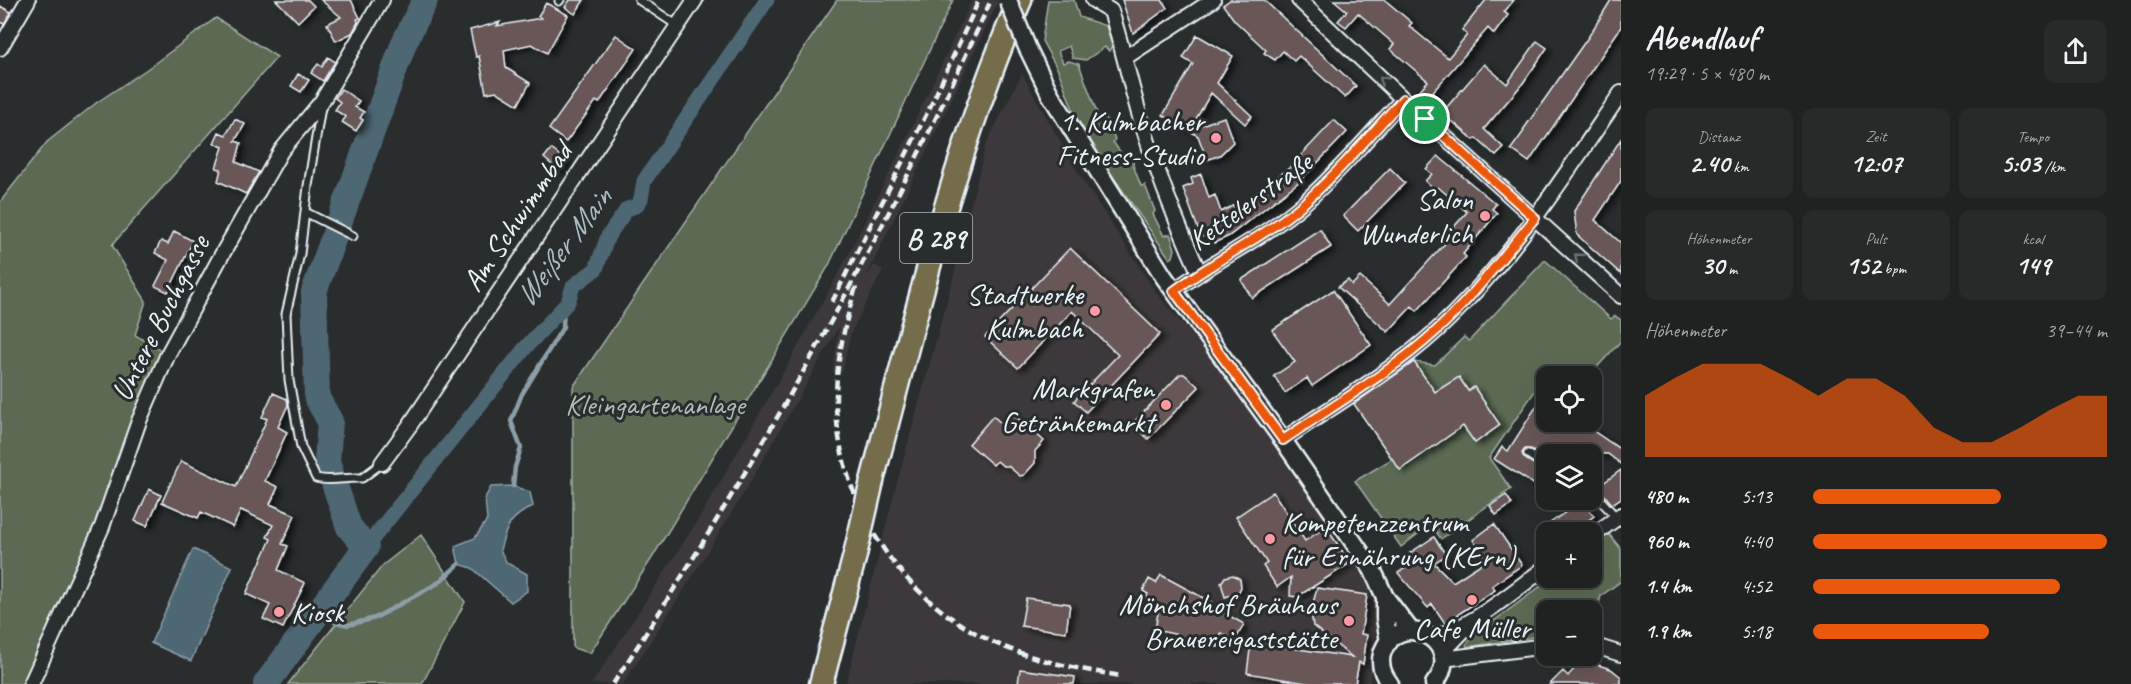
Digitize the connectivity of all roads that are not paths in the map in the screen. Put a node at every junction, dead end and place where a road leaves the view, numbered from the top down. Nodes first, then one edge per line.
1 (28, 0) edge
2 (382, 0) edge
3 (639, 0) edge
4 (695, 0) edge
5 (1008, 0) edge
6 (1020, 0) edge
7 (1093, 0) edge
8 (1213, 0) edge
9 (1299, 0) edge
10 (678, 26) junction
11 (0, 48) edge
12 (1126, 57) junction
13 (1621, 93) edge
14 (1403, 99) junction
15 (322, 101) junction
16 (305, 212) junction
17 (1535, 218) junction
18 (353, 236) dead end
19 (1199, 272) junction
20 (1174, 291) junction
21 (1621, 296) edge
22 (1283, 440) junction
23 (1528, 454) dead end
24 (1536, 459) edge
25 (382, 463) joint
26 (1602, 500) edge
27 (1619, 516) edge
28 (1602, 529) edge
29 (1536, 574) edge
30 (1385, 597) junction
31 (1467, 624) junction
32 (1411, 631) junction
33 (1431, 637) junction
34 (1389, 642) junction
35 (1536, 647) edge
36 (1602, 648) edge
37 (1621, 654) edge
38 (1442, 656) junction
39 (31, 684) edge
40 (821, 684) edge
41 (1389, 684) edge
42 (1434, 684) edge

1 - 11 street
2 - 15 street, Untere Buchgasse
3 - 10 lane
4 - 10 street, Am Schwimmbad
5 - 20 street, bridge
6 - 40 highway, B 289, bridge
7 - 12 street
8 - 12 street
14 -> 9 street
10 - 25 street, Am Schwimmbad
12 - 19 street
13 - 17 street
14 - 17 street
14 - 19 street, Kettelerstraße
15 - 16 lane
15 - 39 street, Untere Buchgasse
16 - 18 lane
16 - 25 lane
21 -> 17 street
17 - 22 street
19 - 20 street, Kettelerstraße
20 - 22 street
22 - 30 street
23 - 24 lane
26 - 27 lane
27 - 28 street
29 - 31 street
30 - 32 street
30 - 34 street
31 - 33 street
31 - 38 street
32 - 33 street
32 - 34 street
33 - 38 street
34 - 41 street
35 - 38 street
36 - 37 street
38 - 42 street

